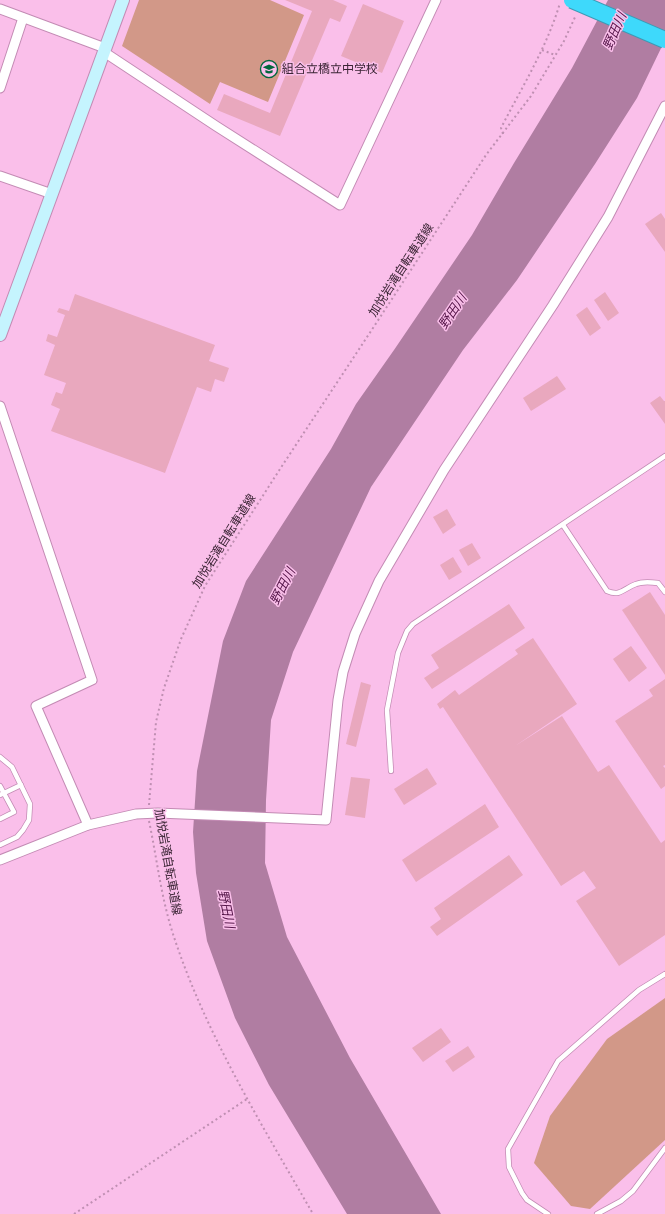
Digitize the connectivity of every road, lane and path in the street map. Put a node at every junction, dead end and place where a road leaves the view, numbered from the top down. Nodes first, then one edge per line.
1 (123, 0) edge
2 (436, 0) edge
3 (561, 0) edge
4 (574, 6) edge
5 (0, 10) edge
6 (23, 18) junction
7 (665, 40) edge
8 (104, 50) junction
9 (542, 50) junction
10 (555, 55) junction
11 (0, 88) edge
12 (665, 106) edge
13 (503, 134) junction
14 (0, 176) edge
15 (52, 194) junction
16 (0, 335) edge
17 (0, 406) edge
18 (665, 456) edge
19 (563, 524) junction
20 (665, 592) edge
21 (0, 757) edge
22 (391, 771) dead end
23 (21, 785) junction
24 (0, 786) edge
25 (2, 794) edge
26 (148, 813) junction
27 (0, 819) edge
28 (88, 825) junction
29 (0, 837) edge
30 (1, 844) edge
31 (0, 860) edge
32 (665, 974) edge
33 (247, 1099) junction
34 (665, 1148) edge
35 (74, 1214) edge
36 (313, 1214) edge
37 (548, 1214) edge
38 (597, 1214) edge

1 - 8 street
2 - 8 street
3 - 9 path
4 - 7 highway, bridge
4 - 10 path, 加悦岩滝自転車道線
5 - 6 street
6 - 8 street
6 - 11 street
8 - 15 street
9 - 10 path
9 - 13 path
10 - 13 path, 加悦岩滝自転車道線
12 - 26 street
13 - 26 path, 加悦岩滝自転車道線
14 - 15 street
15 - 16 street
17 - 28 street
18 - 19 lane
19 - 20 lane
19 - 22 lane
21 - 23 lane
23 - 25 lane
23 - 30 lane
24 - 25 lane
25 - 27 lane
26 - 28 street
26 - 33 path, 加悦岩滝自転車道線
28 - 31 street
29 - 30 lane
32 - 37 lane
33 - 35 path
33 - 36 path, 加悦岩滝自転車道線
34 - 38 lane

